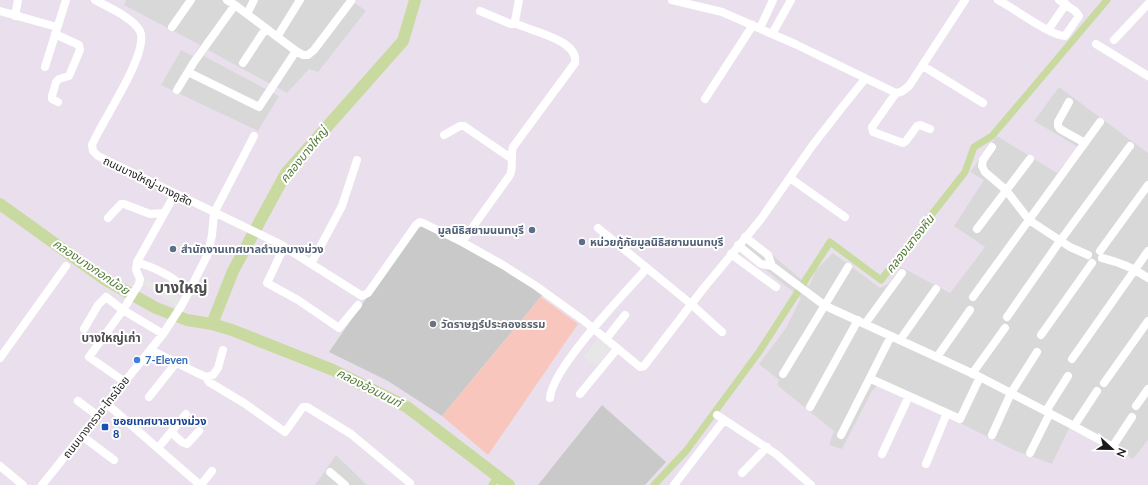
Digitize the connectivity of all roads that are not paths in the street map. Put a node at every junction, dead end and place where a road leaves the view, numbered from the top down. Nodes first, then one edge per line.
1 (18, 0) edge
2 (66, 0) edge
3 (95, 0) edge
4 (191, 0) edge
5 (227, 0) edge
6 (254, 0) edge
7 (300, 0) edge
8 (519, 0) edge
9 (672, 0) edge
10 (773, 0) edge
11 (791, 0) edge
12 (965, 0) edge
13 (998, 0) edge
14 (351, 1) dead end
15 (1008, 2) edge
16 (1062, 2) edge
17 (1148, 4) edge
18 (236, 5) junction
19 (0, 11) edge
20 (480, 11) dead end
21 (247, 14) junction
22 (15, 16) junction
23 (517, 24) junction
24 (172, 27) dead end
25 (756, 27) junction
26 (266, 28) junction
27 (1048, 30) junction
28 (56, 31) junction
29 (772, 34) junction
30 (277, 37) junction
31 (1114, 40) dead end
32 (1096, 44) dead end
33 (296, 51) junction
34 (243, 63) dead end
35 (923, 66) junction
36 (44, 67) dead end
37 (1147, 71) edge
38 (188, 72) junction
39 (865, 79) junction
40 (177, 90) dead end
41 (896, 93) junction
42 (704, 98) dead end
43 (58, 102) dead end
44 (1069, 102) dead end
45 (983, 103) dead end
46 (1100, 122) dead end
47 (930, 129) dead end
48 (444, 135) dead end
49 (254, 136) dead end
50 (1085, 143) junction
51 (1130, 146) dead end
52 (992, 147) dead end
53 (512, 159) junction
54 (1030, 159) dead end
55 (357, 160) dead end
56 (790, 178) junction
57 (1148, 185) edge
58 (1006, 190) junction
59 (175, 194) junction
60 (164, 213) junction
61 (214, 213) junction
62 (845, 217) dead end
63 (108, 218) dead end
64 (1030, 220) junction
65 (598, 228) dead end
66 (977, 229) dead end
67 (745, 237) junction
68 (1060, 241) junction
69 (462, 242) junction
70 (738, 245) junction
71 (284, 247) junction
72 (1148, 251) edge
73 (732, 254) junction
74 (1101, 254) junction
75 (1088, 255) junction
76 (136, 262) junction
77 (1092, 263) junction
78 (311, 264) junction
79 (66, 266) dead end
80 (772, 266) junction
81 (848, 267) dead end
82 (647, 268) junction
83 (1136, 270) junction
84 (902, 273) dead end
85 (1148, 278) edge
86 (776, 287) dead end
87 (936, 289) dead end
88 (188, 294) junction
89 (973, 296) dead end
90 (691, 304) junction
91 (824, 304) junction
92 (358, 305) dead end
93 (125, 308) junction
94 (970, 310) dead end
95 (625, 315) dead end
96 (1007, 317) dead end
97 (1148, 321) edge
98 (861, 322) junction
99 (594, 328) junction
100 (1005, 328) dead end
101 (84, 329) dead end
102 (722, 332) dead end
103 (164, 333) junction
104 (1041, 335) dead end
105 (892, 336) junction
106 (606, 339) junction
107 (900, 340) junction
108 (617, 349) junction
109 (151, 350) junction
110 (224, 350) dead end
111 (1037, 352) dead end
112 (937, 357) junction
113 (0, 358) edge
114 (1072, 359) dead end
115 (176, 364) junction
116 (783, 374) dead end
117 (972, 374) junction
118 (1068, 376) dead end
119 (206, 377) junction
120 (980, 377) junction
121 (871, 379) junction
122 (125, 382) junction
123 (1104, 383) dead end
124 (1148, 390) edge
125 (1096, 391) dead end
126 (1011, 393) junction
127 (580, 394) dead end
128 (909, 396) junction
129 (149, 397) dead end
130 (550, 398) dead end
131 (78, 401) dead end
132 (107, 404) junction
133 (1136, 406) dead end
134 (810, 407) dead end
135 (1048, 412) junction
136 (947, 413) junction
137 (186, 414) dead end
138 (98, 416) junction
139 (1132, 417) dead end
140 (1074, 426) junction
141 (199, 431) dead end
142 (172, 433) junction
143 (841, 435) dead end
144 (992, 435) dead end
145 (82, 436) junction
146 (1113, 446) junction
147 (767, 447) junction
148 (158, 448) junction
149 (1030, 453) dead end
150 (1124, 453) dead end
151 (882, 454) dead end
152 (114, 460) dead end
153 (926, 464) dead end
154 (0, 466) edge
155 (212, 471) dead end
156 (330, 472) dead end
157 (742, 473) dead end
158 (410, 483) dead end
159 (23, 485) edge
160 (42, 485) edge
161 (201, 485) edge
162 (344, 485) edge
163 (674, 485) edge
164 (811, 485) edge

1 - 22 street
2 - 28 street
3 - 59 street, ถนนบางใหญ่-บางคูลัด
4 - 24 street
5 - 18 street
6 - 21 street
7 - 30 street
8 - 23 street
9 - 25 street
10 - 25 street
11 - 29 street
12 - 35 street
13 - 15 street
14 - 33 street
15 - 27 street
16 - 27 street
16 - 27 street
17 - 31 street
18 - 21 street
18 - 38 street
19 - 22 street
20 - 23 street
21 - 26 street
22 - 28 street
23 - 53 street
25 - 29 street
25 - 42 street
26 - 30 street
26 - 34 street
28 - 36 street
28 - 43 street
29 - 39 street
30 - 33 street
32 - 37 street
33 - 38 street
35 - 41 street
35 - 45 street
38 - 40 street
39 - 41 street
39 - 56 street
41 - 47 street
44 - 50 street
46 - 50 street
48 - 53 street
49 - 61 street
50 - 64 street
51 - 68 street
52 - 58 street
53 - 69 street
54 - 58 street
55 - 78 street
56 - 62 street
56 - 67 street
57 - 74 street
58 - 64 street
58 - 66 street
59 - 60 street
59 - 61 street, ถนนบางใหญ่-บางคูลัด
60 - 63 street
60 - 76 street
61 - 71 street, ถนนบางใหญ่-บางคูลัด
61 - 88 street
64 - 68 street
64 - 89 street
65 - 82 street
67 - 70 street
67 - 80 street
68 - 75 street
68 - 96 street
69 - 78 street, ถนนบางใหญ่-บางคูลัด
69 - 99 street
70 - 73 street
70 - 80 street
71 - 78 street, ถนนบางใหญ่-บางคูลัด
71 - 92 street
72 - 83 street
73 - 86 street
73 - 90 street
74 - 75 street
74 - 77 street
74 - 83 street
75 - 77 street
76 - 88 street
76 - 93 street
77 - 104 street
79 - 113 street
80 - 91 street
81 - 91 street
82 - 90 street
82 - 99 street
83 - 85 street
83 - 114 street
84 - 98 street
87 - 107 street
88 - 103 street
90 - 102 street
90 - 108 street
91 - 98 street
91 - 116 street
93 - 101 street
93 - 103 street
93 - 122 street
94 - 112 street
95 - 106 street
97 - 123 street
98 - 105 street
98 - 134 street
99 - 106 street
99 - 130 street
100 - 117 street
103 - 109 street, ถนนบางกรวย-ไทรน้อย
105 - 107 street
105 - 121 street
106 - 108 street
107 - 112 street
108 - 127 street
109 - 115 street
109 - 122 street, ถนนบางกรวย-ไทรน้อย
110 - 119 street
111 - 126 street
112 - 117 street
115 - 119 street
115 - 129 street
117 - 120 street
118 - 135 street
119 - 158 street
120 - 126 street
120 - 136 street
121 - 128 street
121 - 143 street
122 - 132 street, ถนนบางกรวย-ไทรน้อย
124 - 133 street
125 - 140 street
126 - 135 street
126 - 144 street
128 - 136 street
128 - 151 street
131 - 138 street
132 - 138 street, ถนนบางกรวย-ไทรน้อย
132 - 148 street
135 - 140 street
135 - 149 street
136 - 153 street
137 - 142 street
138 - 145 street, ถนนบางกรวย-ไทรน้อย
139 - 146 street
140 - 146 street
141 - 142 street
142 - 148 street
145 - 152 street
145 - 160 street, ถนนบางกรวย-ไทรน้อย
146 - 150 street
147 - 157 street
147 - 163 street
147 - 164 street
148 - 161 street
154 - 159 street
155 - 161 street
156 - 162 street

